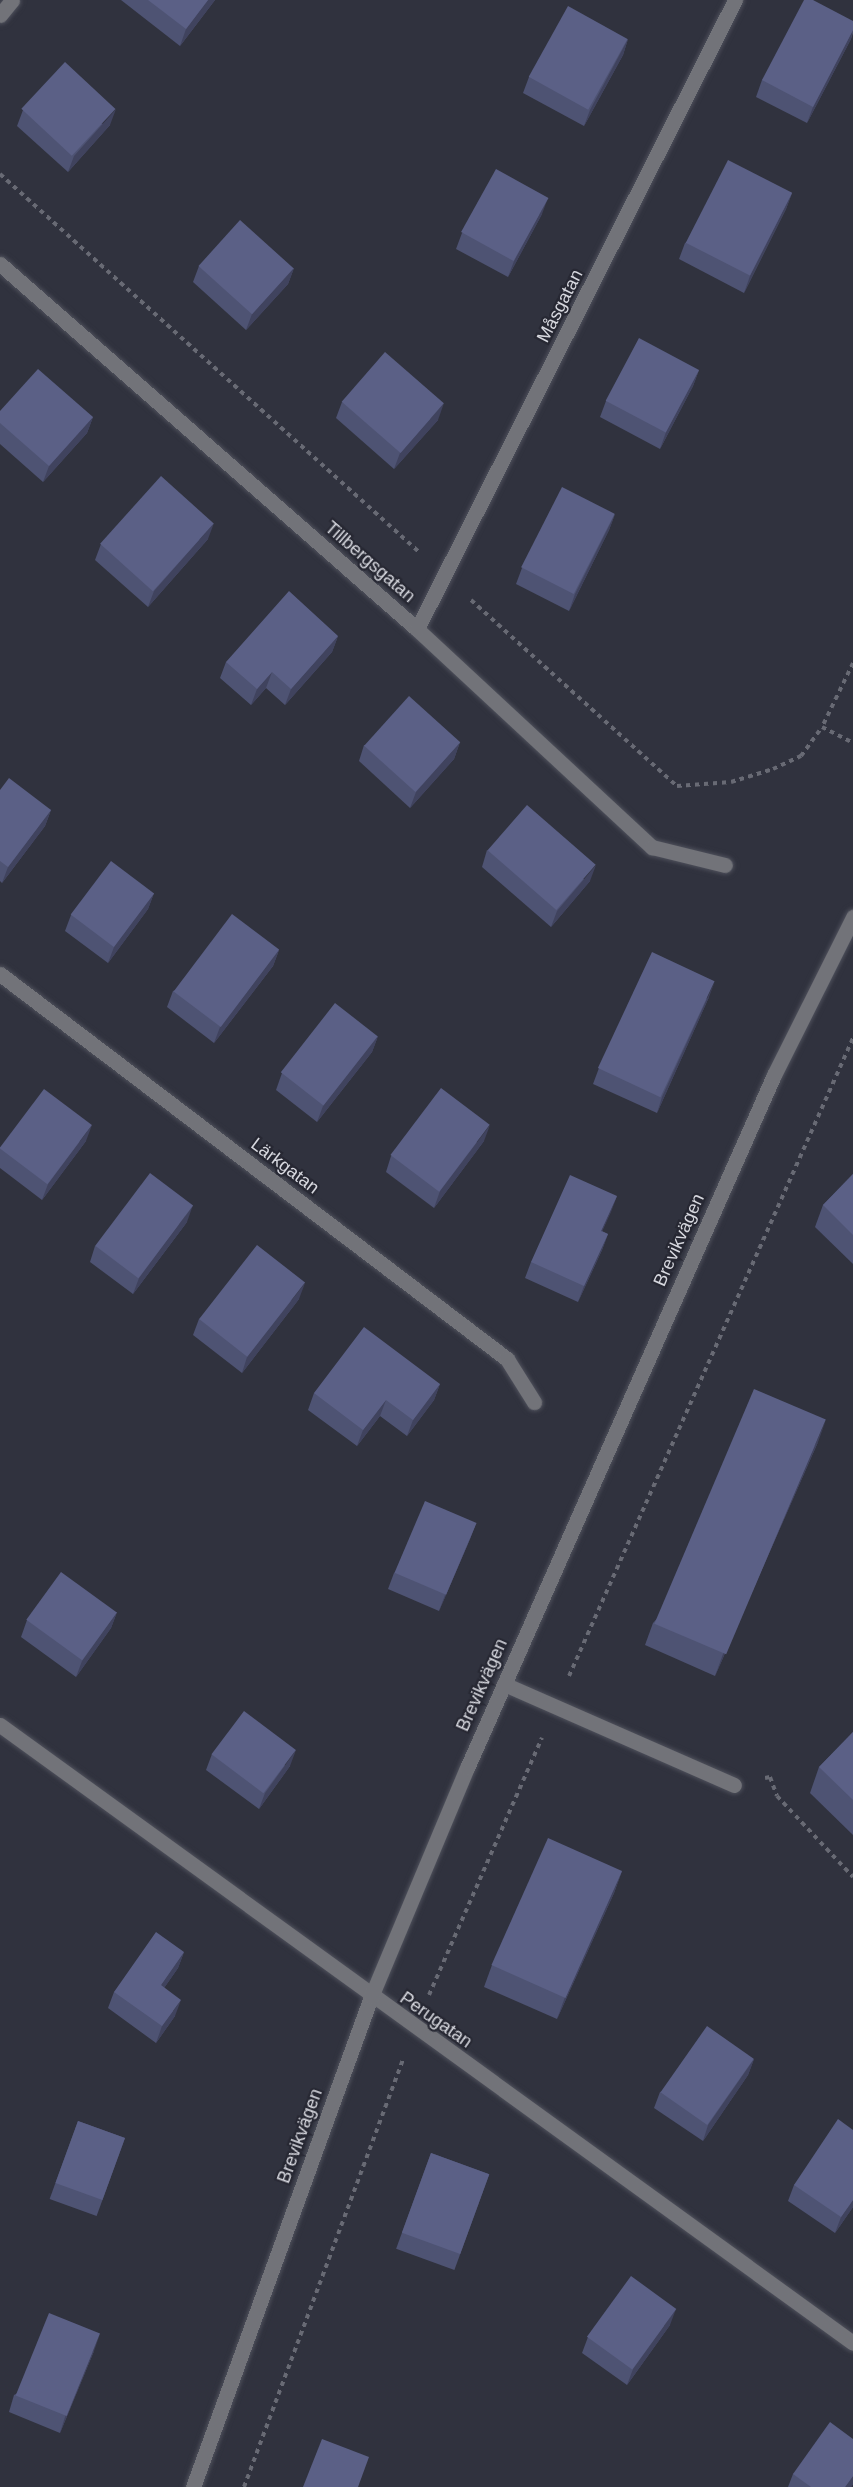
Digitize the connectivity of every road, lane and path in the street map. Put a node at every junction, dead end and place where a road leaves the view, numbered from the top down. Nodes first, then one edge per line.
1 (12, 0) edge
2 (735, 0) edge
3 (0, 15) edge
4 (0, 174) edge
5 (0, 264) edge
6 (445, 576) junction
7 (417, 629) junction
8 (853, 663) edge
9 (822, 727) junction
10 (853, 743) edge
11 (725, 865) dead end
12 (853, 917) edge
13 (0, 974) edge
14 (853, 1038) edge
15 (534, 1402) dead end
16 (504, 1684) junction
17 (556, 1707) junction
18 (0, 1725) edge
19 (734, 1785) joint
20 (853, 1877) edge
21 (371, 1997) junction
22 (415, 2028) junction
23 (853, 2343) edge
24 (193, 2487) edge
25 (244, 2487) edge

1 - 3 street
2 - 6 street, Måsgatan
4 - 6 path
5 - 7 street, Tillbergsgatan
6 - 7 street, Måsgatan
6 - 9 path
7 - 11 street, Tillbergsgatan
8 - 9 path
9 - 10 path
12 - 16 street, Brevikvägen
13 - 15 street, Lärkgatan
14 - 17 path
16 - 17 street
16 - 21 street, Brevikvägen
17 - 19 street
17 - 22 path
18 - 21 street, Perugatan
19 - 20 path
21 - 22 street, Perugatan
21 - 24 street, Brevikvägen
22 - 23 street, Perugatan
22 - 25 path

